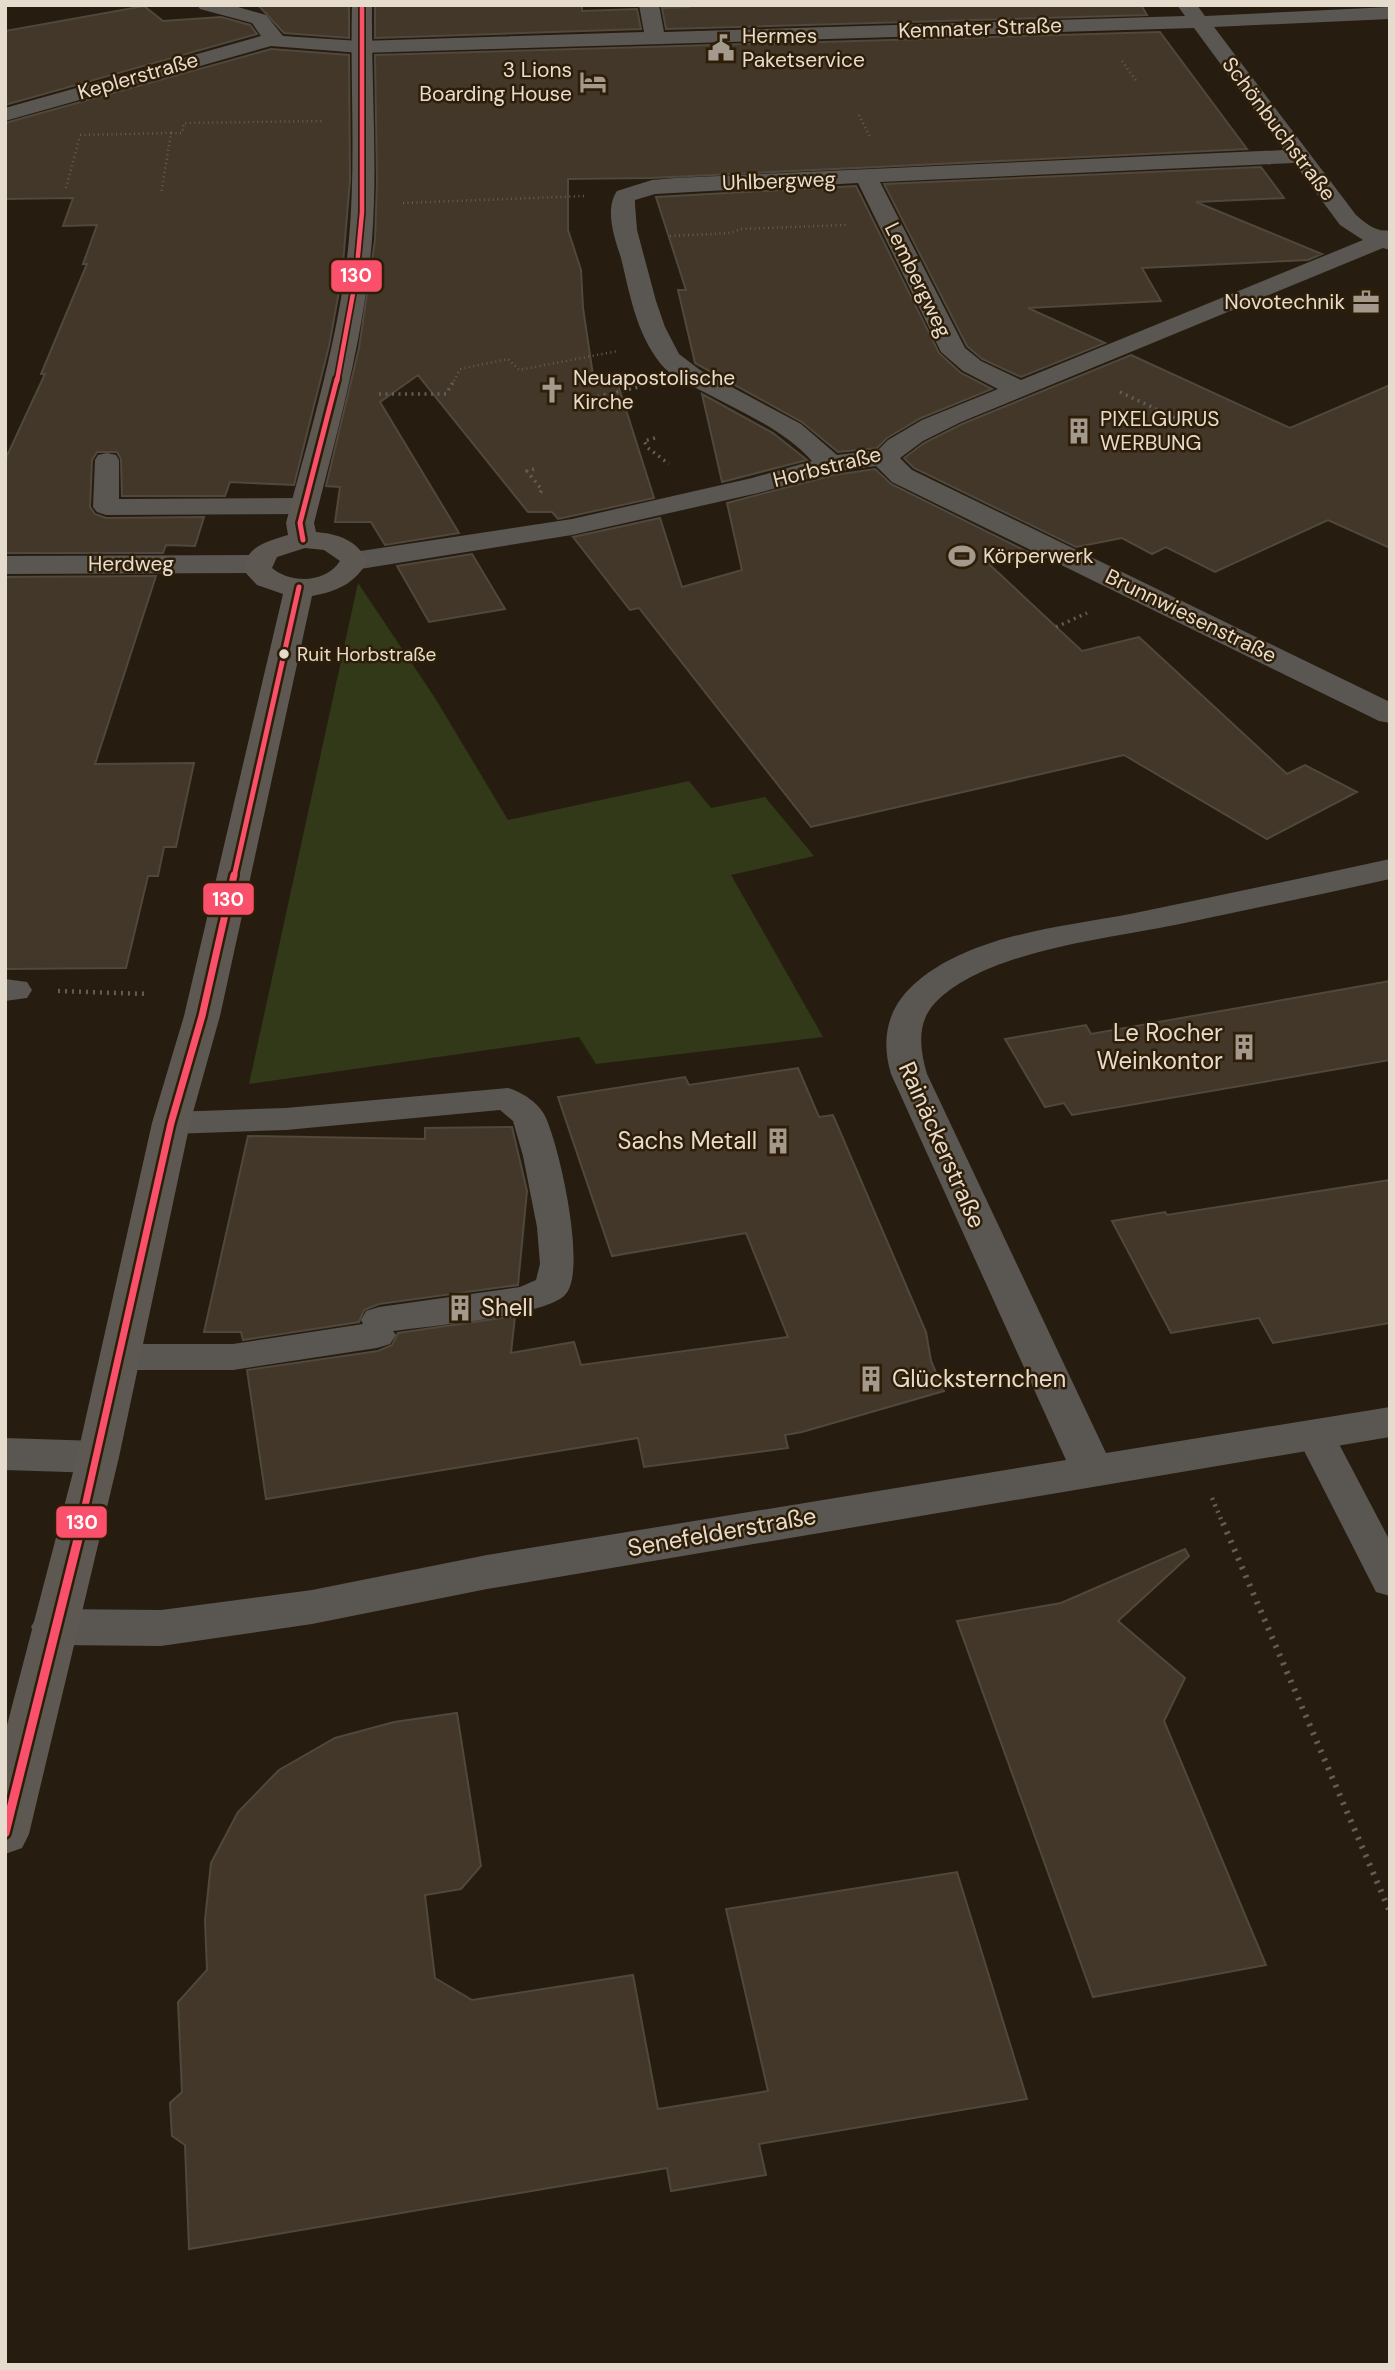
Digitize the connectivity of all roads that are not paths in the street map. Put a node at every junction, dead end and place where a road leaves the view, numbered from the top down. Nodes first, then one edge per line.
1 (207, 5) edge
2 (362, 5) edge
3 (649, 5) edge
4 (1390, 13) edge
5 (1193, 14) edge
6 (655, 38) junction
7 (272, 39) junction
8 (360, 47) junction
9 (5, 115) edge
10 (1298, 156) junction
11 (867, 178) junction
12 (1387, 240) edge
13 (1020, 390) junction
14 (886, 457) junction
15 (107, 460) dead end
16 (830, 464) junction
17 (304, 506) junction
18 (303, 540) junction
19 (354, 561) junction
20 (258, 564) junction
21 (5, 565) edge
22 (299, 587) junction
23 (1390, 714) edge
24 (1390, 869) edge
25 (171, 1123) junction
26 (121, 1357) junction
27 (1390, 1422) edge
28 (1315, 1435) junction
29 (5, 1454) edge
30 (99, 1457) junction
31 (1092, 1470) junction
32 (1378, 1533) edge
33 (1390, 1581) edge
34 (54, 1627) junction
35 (5, 1834) edge

1 - 7 street
2 - 8 main road
3 - 6 street
4 - 5 street, Kemnater Straße
5 - 6 street, Kemnater Straße
5 - 10 street, Schönbuchstraße
6 - 8 street, Kemnater Straße
7 - 8 street, Kemnater Straße
7 - 9 street, Keplerstraße
8 - 17 main road
10 - 11 street, Uhlbergweg
10 - 12 street, Schönbuchstraße
11 - 13 street, Lembergweg
11 - 16 street, Uhlbergweg
12 - 13 street, Horbstraße
13 - 14 street, Horbstraße
14 - 16 street, Horbstraße
14 - 23 street, Brunnwiesenstraße
15 - 17 lane
16 - 19 street, Horbstraße
17 - 18 main road
18 - 19 main road
18 - 20 main road
19 - 22 main road
20 - 21 street, Herdweg
20 - 22 main road
22 - 25 main road
24 - 31 street, Rainäckerstraße
25 - 26 main road
25 - 26 lane
26 - 30 main road
27 - 28 street, Senefelderstraße
28 - 31 street, Senefelderstraße
28 - 32 lane
29 - 30 street
30 - 34 main road
31 - 34 street, Senefelderstraße
32 - 33 lane
34 - 35 main road

